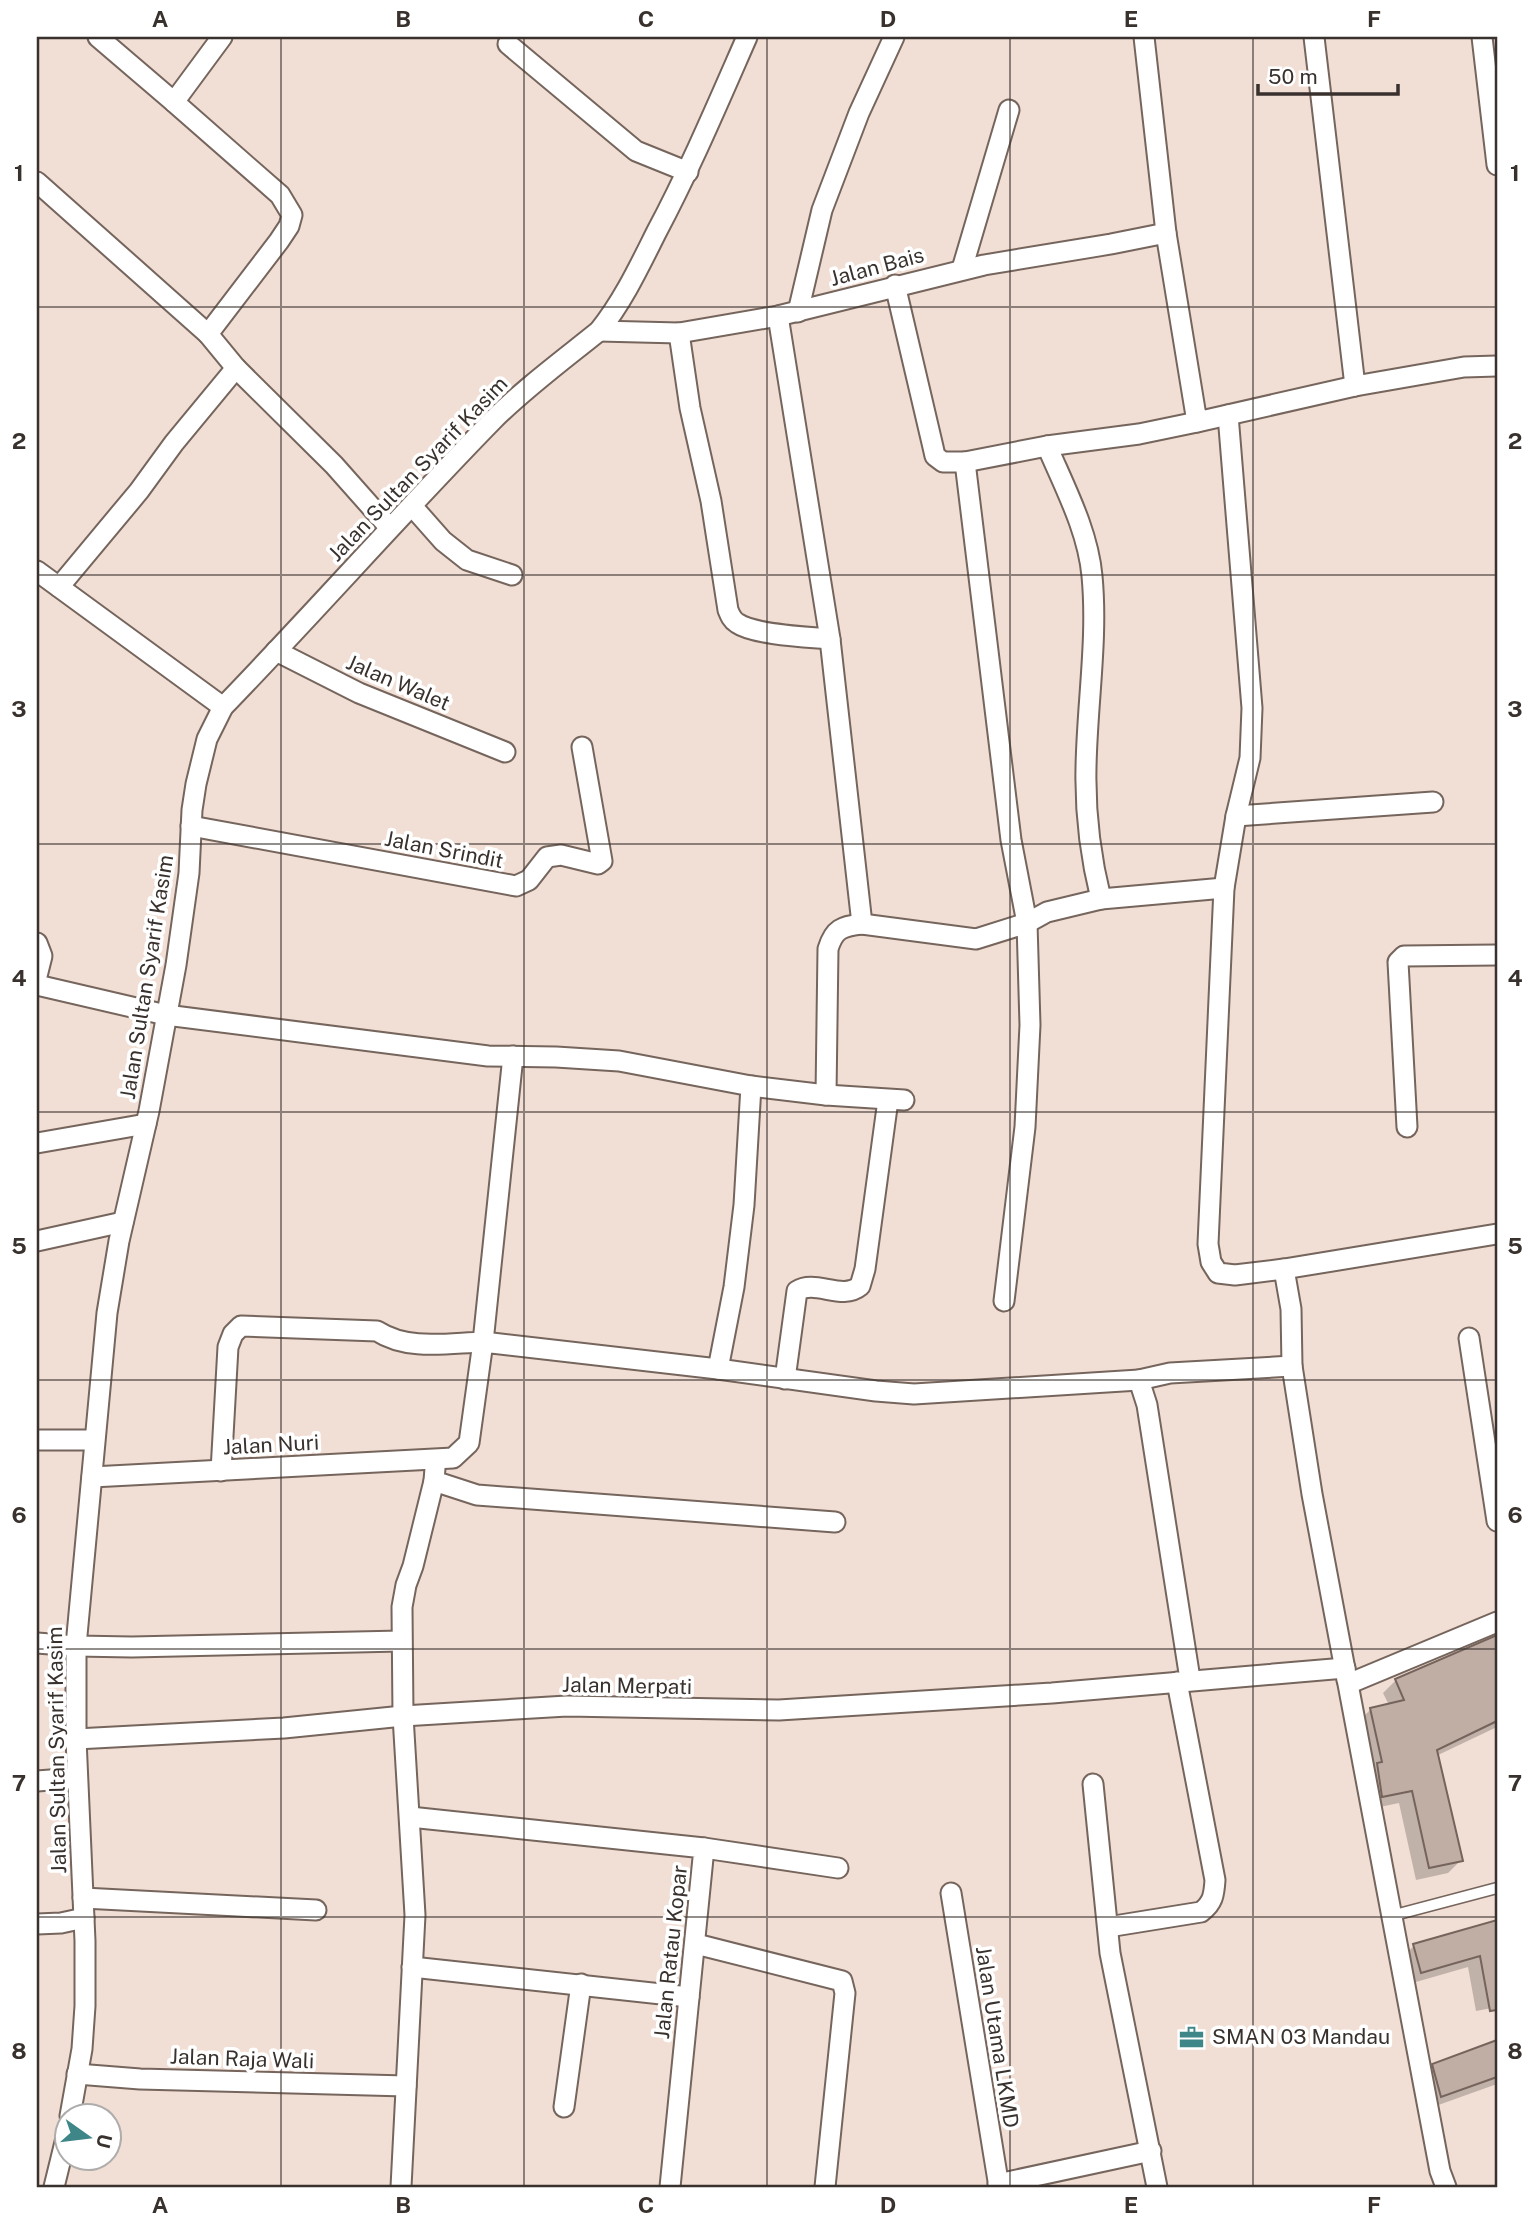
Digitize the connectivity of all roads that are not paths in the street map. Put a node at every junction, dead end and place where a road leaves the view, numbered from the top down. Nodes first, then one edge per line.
1 (98, 37) edge
2 (222, 37) edge
3 (747, 37) edge
4 (894, 37) edge
5 (1144, 37) edge
6 (1314, 37) edge
7 (1482, 37) edge
8 (508, 44) dead end
9 (174, 102) junction
10 (1009, 110) dead end
11 (1497, 165) edge
12 (688, 172) junction
13 (37, 182) edge
14 (1166, 233) junction
15 (962, 269) junction
16 (895, 285) junction
17 (788, 314) junction
18 (598, 331) junction
19 (679, 332) junction
20 (208, 334) junction
21 (1497, 366) edge
22 (236, 368) junction
23 (1355, 386) junction
24 (1228, 415) junction
25 (1197, 422) junction
26 (1047, 446) junction
27 (965, 463) junction
28 (412, 506) junction
29 (389, 527) junction
30 (37, 571) edge
31 (512, 575) dead end
32 (59, 587) junction
33 (830, 639) junction
34 (276, 651) junction
35 (223, 707) junction
36 (582, 747) dead end
37 (505, 752) dead end
38 (1433, 802) dead end
39 (1236, 817) junction
40 (191, 826) junction
41 (1224, 888) junction
42 (1101, 899) junction
43 (1027, 923) junction
44 (862, 924) junction
45 (37, 943) edge
46 (1497, 955) edge
47 (37, 976) edge
48 (37, 985) edge
49 (166, 1015) junction
50 (513, 1056) junction
51 (751, 1086) junction
52 (826, 1095) junction
53 (146, 1124) junction
54 (1407, 1127) dead end
55 (37, 1143) edge
56 (123, 1222) junction
57 (1497, 1234) edge
58 (37, 1241) edge
59 (1284, 1269) junction
60 (1004, 1301) dead end
61 (1469, 1338) dead end
62 (483, 1342) junction
63 (1292, 1366) junction
64 (718, 1369) junction
65 (785, 1378) junction
66 (1139, 1380) junction
67 (37, 1440) edge
68 (94, 1440) junction
69 (444, 1459) junction
70 (221, 1471) junction
71 (92, 1477) junction
72 (434, 1480) junction
73 (1497, 1521) edge
74 (835, 1522) dead end
75 (1497, 1622) edge
76 (401, 1641) junction
77 (37, 1643) edge
78 (76, 1646) junction
79 (1346, 1676) junction
80 (1184, 1680) junction
81 (403, 1716) junction
82 (76, 1739) junction
83 (77, 1778) junction
84 (37, 1781) edge
85 (1093, 1784) dead end
86 (410, 1817) junction
87 (704, 1848) junction
88 (838, 1868) dead end
89 (1497, 1888) edge
90 (951, 1893) dead end
91 (83, 1908) junction
92 (316, 1910) dead end
93 (1391, 1916) junction
94 (37, 1924) edge
95 (1108, 1927) junction
96 (696, 1944) junction
97 (412, 1967) junction
98 (581, 1984) junction
99 (689, 1997) junction
100 (77, 2074) junction
101 (406, 2086) junction
102 (72, 2102) edge
103 (564, 2108) dead end
104 (1151, 2151) junction
105 (37, 2175) edge
106 (56, 2180) edge
107 (998, 2185) edge
108 (401, 2187) edge
109 (670, 2187) edge
110 (825, 2187) edge
111 (1157, 2187) edge
112 (1446, 2187) edge

1 - 9 street
2 - 9 street
3 - 12 street, Jalan Sultan Syarif Kasim
4 - 17 street
5 - 14 street
6 - 23 street
7 - 11 street
8 - 12 street
9 - 20 street
10 - 15 street
12 - 18 street, Jalan Sultan Syarif Kasim
13 - 20 street
14 - 15 street, Jalan Bais
14 - 25 street
15 - 16 street, Jalan Bais
16 - 17 street, Jalan Bais
16 - 27 street
17 - 19 street, Jalan Bais
17 - 33 street
18 - 19 street, Jalan Bais
18 - 28 street, Jalan Sultan Syarif Kasim
19 - 33 street
20 - 22 street
21 - 23 street
22 - 29 street
22 - 32 street
23 - 24 street
24 - 25 street
24 - 39 street
25 - 26 street
26 - 27 street
26 - 42 street
27 - 43 street
28 - 29 street, Jalan Sultan Syarif Kasim
28 - 31 street
29 - 34 street, Jalan Sultan Syarif Kasim
30 - 32 street
32 - 35 street
33 - 44 street
34 - 35 street, Jalan Sultan Syarif Kasim
34 - 37 street, Jalan Walet
35 - 40 street, Jalan Sultan Syarif Kasim
36 - 40 street, Jalan Srindit
38 - 39 street
39 - 41 street
40 - 49 street, Jalan Sultan Syarif Kasim
41 - 42 street
41 - 59 street
42 - 43 street
43 - 44 street
43 - 60 street
44 - 52 street
45 - 47 street
46 - 54 street
48 - 49 street
49 - 50 street
49 - 53 street, Jalan Sultan Syarif Kasim
50 - 51 street
50 - 62 street
51 - 52 street
51 - 64 street
52 - 65 street
53 - 55 street
53 - 56 street, Jalan Sultan Syarif Kasim
56 - 58 street
56 - 68 street, Jalan Sultan Syarif Kasim
57 - 59 street
59 - 63 street
61 - 73 street
62 - 64 street
62 - 69 street
62 - 70 street
63 - 66 street
63 - 79 street
64 - 65 street
65 - 66 street
66 - 80 street
67 - 68 street
68 - 71 street, Jalan Sultan Syarif Kasim
69 - 70 street, Jalan Nuri
69 - 72 street
70 - 71 street, Jalan Nuri
71 - 78 street, Jalan Sultan Syarif Kasim
72 - 74 street
72 - 76 street
75 - 79 street, Jalan Merpati
76 - 78 street
76 - 81 street
77 - 78 street
78 - 82 street, Jalan Sultan Syarif Kasim
79 - 80 street, Jalan Merpati
79 - 93 street
80 - 81 street, Jalan Merpati
80 - 95 street
81 - 82 street, Jalan Merpati
81 - 86 street
82 - 83 street, Jalan Sultan Syarif Kasim
83 - 84 street
83 - 91 street, Jalan Sultan Syarif Kasim
85 - 95 street
86 - 87 street, Jalan Ratau Kopar
86 - 97 street
87 - 88 street
87 - 96 street, Jalan Ratau Kopar
89 - 93 lane
90 - 107 street, Jalan Utama LKMD
91 - 92 street
91 - 94 street
91 - 100 street, Jalan Sultan Syarif Kasim
93 - 112 street
95 - 104 street
96 - 99 street, Jalan Ratau Kopar
96 - 110 street
97 - 98 street
97 - 101 street
98 - 99 street
98 - 103 street
99 - 109 street, Jalan Ratau Kopar
100 - 101 street, Jalan Raja Wali
100 - 102 street, Jalan Sultan Syarif Kasim
101 - 108 street
104 - 107 street
104 - 111 street
105 - 106 street

